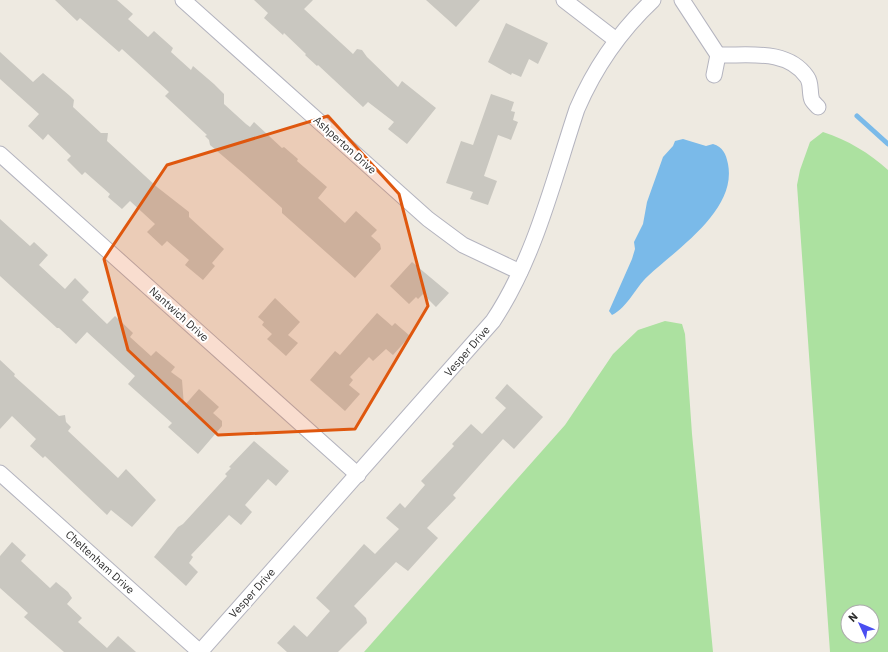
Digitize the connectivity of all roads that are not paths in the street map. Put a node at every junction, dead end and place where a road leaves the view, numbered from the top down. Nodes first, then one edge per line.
1 (183, 0) edge
2 (564, 0) edge
3 (653, 0) edge
4 (682, 0) edge
5 (616, 40) junction
6 (718, 55) junction
7 (714, 75) dead end
8 (818, 107) dead end
9 (0, 154) edge
10 (520, 272) junction
11 (0, 473) edge
12 (358, 475) junction
13 (200, 652) edge

1 - 10 street, Ashperton Drive
2 - 5 street
3 - 5 street, Vesper Drive
4 - 6 street
5 - 10 street, Vesper Drive
6 - 7 street
6 - 8 street
9 - 12 street, Nantwich Drive
10 - 12 street, Vesper Drive
11 - 13 street, Cheltenham Drive
12 - 13 street, Vesper Drive

